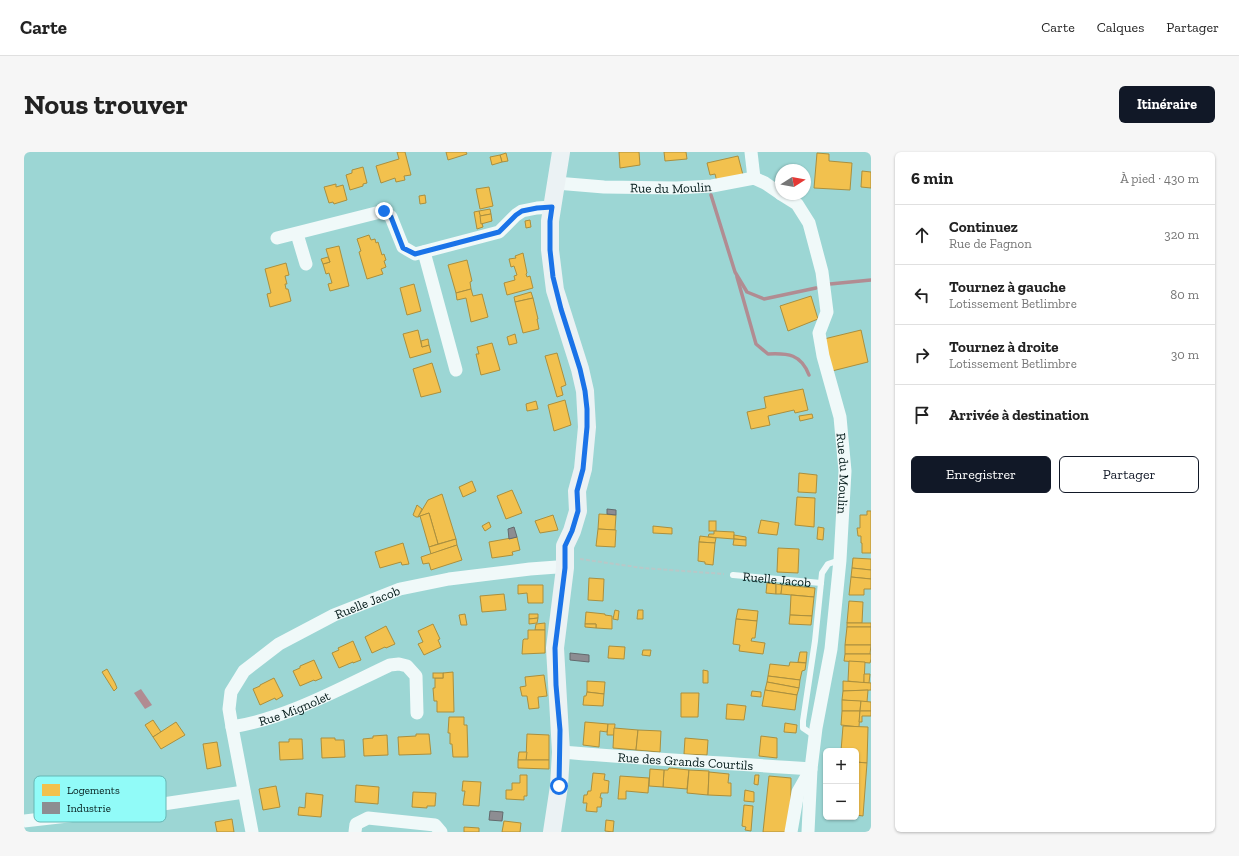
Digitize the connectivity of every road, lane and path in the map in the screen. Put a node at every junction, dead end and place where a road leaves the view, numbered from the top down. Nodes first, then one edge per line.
1 (561, 152) edge
2 (750, 152) edge
3 (754, 178) junction
4 (556, 183) junction
5 (775, 190) edge
6 (791, 200) edge
7 (552, 207) junction
8 (297, 234) junction
9 (277, 238) dead end
10 (424, 252) junction
11 (306, 264) dead end
12 (456, 370) dead end
13 (840, 560) junction
14 (565, 562) junction
15 (733, 575) joint
16 (821, 583) junction
17 (417, 712) dead end
18 (232, 727) junction
19 (815, 736) junction
20 (561, 752) junction
21 (810, 769) junction
22 (244, 792) junction
23 (166, 803) edge
24 (34, 820) edge
25 (24, 821) edge
26 (252, 832) edge
27 (355, 832) edge
28 (440, 832) edge
29 (552, 832) edge
30 (791, 832) edge
31 (808, 832) edge

1 - 4 street
2 - 3 street
3 - 4 street, Rue du Moulin
3 - 5 street, Rue du Moulin
4 - 7 street
6 - 13 street, Rue du Moulin
7 - 10 street
7 - 14 street
8 - 9 street
8 - 10 street
8 - 11 street
10 - 12 street
13 - 16 lane
13 - 19 street, Rue du Moulin
14 - 15 path
14 - 18 street, Ruelle Jacob
14 - 20 street
15 - 16 lane, Ruelle Jacob
16 - 19 lane
17 - 18 street, Rue Mignolet
18 - 22 street
19 - 21 street, Rue du Moulin
20 - 21 street, Rue des Grands Courtils
20 - 29 street
21 - 30 street, Rue du Moulin
21 - 31 street, Rue du Moulin
22 - 23 street
22 - 26 street
24 - 25 street
27 - 28 street

